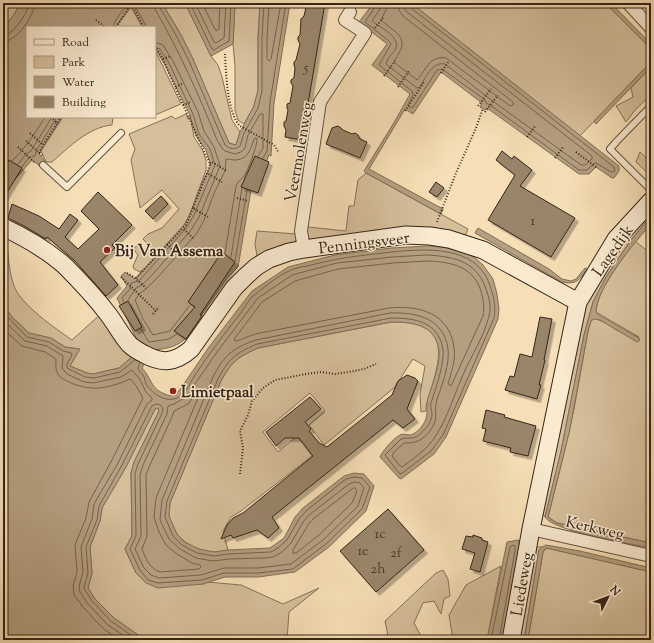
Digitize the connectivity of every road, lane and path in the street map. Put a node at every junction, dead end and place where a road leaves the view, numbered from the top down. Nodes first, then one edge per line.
1 (120, 3) edge
2 (139, 3) edge
3 (628, 3) edge
4 (133, 8) junction
5 (128, 9) junction
6 (350, 12) dead end
7 (383, 18) dead end
8 (96, 20) dead end
9 (104, 26) edge
10 (117, 26) edge
11 (143, 26) edge
12 (651, 28) edge
13 (372, 32) dead end
14 (156, 48) edge
15 (225, 54) dead end
16 (171, 56) dead end
17 (163, 60) junction
18 (395, 61) dead end
19 (449, 61) dead end
20 (409, 71) dead end
21 (441, 73) dead end
22 (384, 76) dead end
23 (424, 82) dead end
24 (182, 84) dead end
25 (175, 87) junction
26 (398, 87) dead end
27 (491, 89) dead end
28 (498, 95) dead end
29 (191, 102) dead end
30 (183, 105) junction
31 (478, 106) dead end
32 (651, 106) edge
33 (483, 108) dead end
34 (405, 111) dead end
35 (485, 112) dead end
36 (52, 118) edge
37 (60, 118) edge
38 (57, 123) junction
39 (536, 125) dead end
40 (121, 133) dead end
41 (30, 134) dead end
42 (527, 137) dead end
43 (26, 141) dead end
44 (43, 145) junction
45 (564, 146) dead end
46 (18, 147) dead end
47 (576, 152) dead end
48 (39, 153) junction
49 (279, 153) dead end
50 (44, 157) dead end
51 (555, 158) dead end
52 (210, 164) junction
53 (42, 166) joint
54 (596, 167) dead end
55 (227, 171) dead end
56 (207, 173) junction
57 (222, 182) dead end
58 (651, 190) edge
59 (237, 198) dead end
60 (248, 201) dead end
61 (651, 201) edge
62 (193, 208) junction
63 (208, 216) dead end
64 (439, 217) dead end
65 (3, 228) edge
66 (183, 228) junction
67 (194, 239) dead end
68 (167, 244) junction
69 (304, 249) junction
70 (179, 256) dead end
71 (127, 273) dead end
72 (121, 277) dead end
73 (136, 278) junction
74 (146, 288) dead end
75 (578, 302) junction
76 (159, 307) dead end
77 (156, 311) junction
78 (153, 314) dead end
79 (376, 364) dead end
80 (240, 474) dead end
81 (531, 529) junction
82 (651, 556) edge
83 (511, 640) edge

1 - 5 path
2 - 4 path
3 - 12 street
4 - 5 path
4 - 11 path
5 - 10 path
6 - 69 street, Veermolenweg
7 - 13 path
8 - 9 path
14 - 17 path
15 - 49 path
16 - 17 path
17 - 25 path
18 - 22 path
19 - 21 path
20 - 26 path
23 - 34 path
24 - 25 path
25 - 30 path
27 - 31 path
28 - 35 path
29 - 30 path
30 - 52 path
32 - 58 lane
33 - 64 path
36 - 38 path
37 - 38 path
38 - 44 path
39 - 42 path
40 - 53 lane
41 - 44 path
43 - 48 path
44 - 48 path
45 - 51 path
46 - 53 path
47 - 54 path
48 - 50 path
52 - 55 path
52 - 56 path
56 - 57 path
56 - 62 path
59 - 60 path
61 - 75 street, Lagedijk
62 - 63 path
62 - 66 path
65 - 69 street, Penningsveer
66 - 67 path
66 - 68 path
68 - 70 path
68 - 73 path
69 - 75 street, Penningsveer
71 - 73 path
72 - 77 path
73 - 74 path
75 - 81 street
76 - 77 path
77 - 78 path
79 - 80 path
81 - 82 street, Kerkweg
81 - 83 street, Liedeweg

